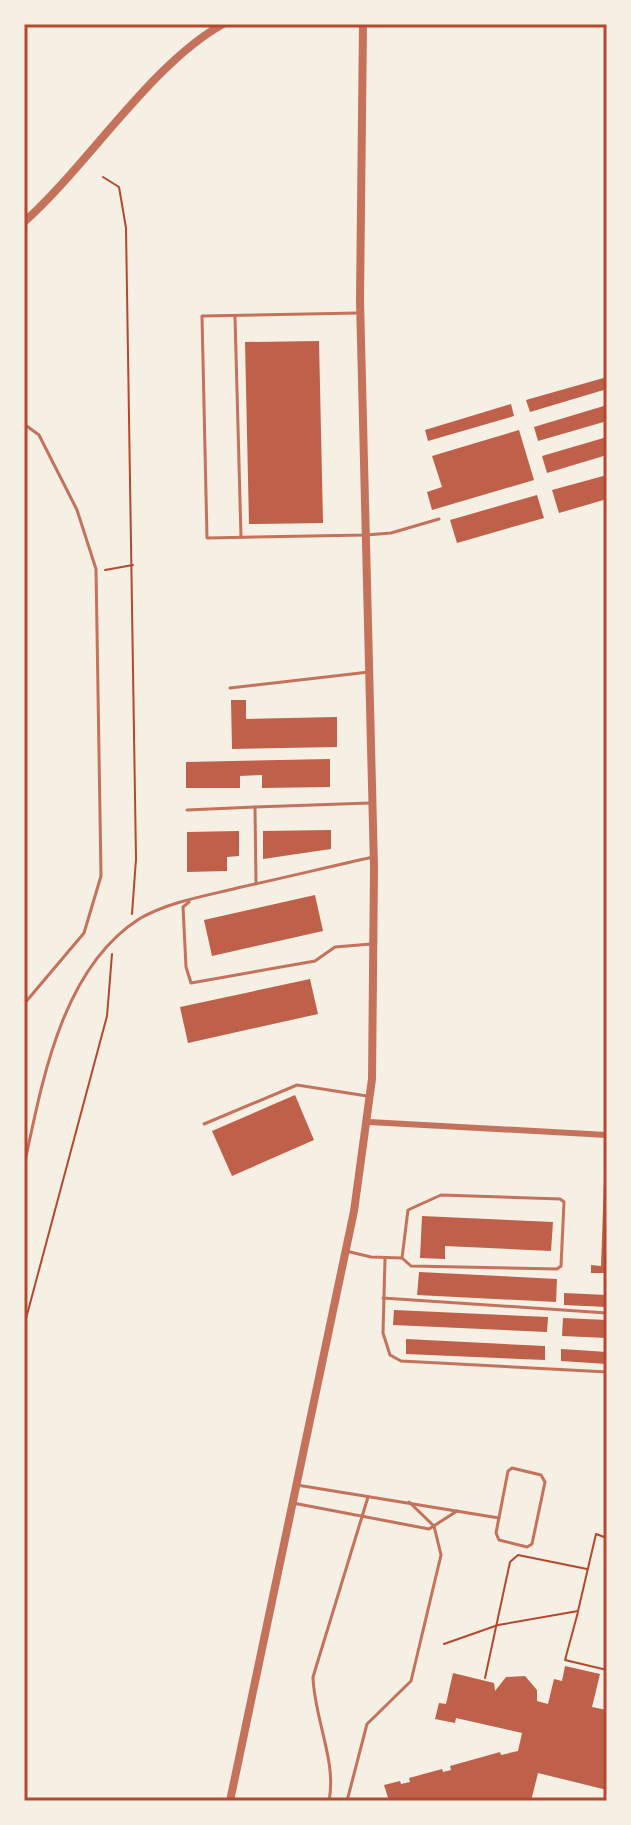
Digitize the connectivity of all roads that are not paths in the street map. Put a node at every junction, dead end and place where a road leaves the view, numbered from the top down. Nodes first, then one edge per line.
1 (223, 24) edge
2 (363, 24) edge
3 (24, 222) edge
4 (361, 313) junction
5 (235, 316) junction
6 (24, 424) edge
7 (439, 519) dead end
8 (366, 535) junction
9 (241, 537) junction
10 (369, 672) junction
11 (230, 688) dead end
12 (372, 803) junction
13 (255, 807) junction
14 (187, 810) dead end
15 (373, 857) junction
16 (256, 884) junction
17 (193, 899) junction
18 (375, 944) junction
19 (24, 1004) edge
20 (371, 1096) junction
21 (369, 1122) junction
22 (204, 1124) dead end
23 (607, 1135) edge
24 (24, 1166) edge
25 (346, 1251) junction
26 (402, 1258) junction
27 (385, 1259) junction
28 (383, 1298) junction
29 (607, 1313) edge
30 (607, 1372) edge
31 (297, 1485) junction
32 (368, 1497) junction
33 (409, 1502) junction
34 (293, 1503) junction
35 (457, 1511) junction
36 (362, 1518) junction
37 (499, 1518) junction
38 (434, 1526) junction
39 (230, 1801) edge
40 (329, 1801) edge
41 (347, 1801) edge

1 - 3 street
2 - 4 street
4 - 5 lane
4 - 8 street
5 - 9 lane
5 - 9 lane
6 - 19 lane
7 - 8 lane
8 - 9 lane
8 - 10 street
10 - 11 lane
10 - 12 street
12 - 13 lane
12 - 15 street
13 - 14 lane
13 - 16 lane
15 - 16 lane
15 - 18 street
16 - 17 lane
17 - 18 lane
17 - 24 lane
18 - 20 street
20 - 21 street
20 - 22 lane
21 - 23 street
21 - 25 street
25 - 27 lane
25 - 31 street
26 - 26 lane
26 - 27 lane
27 - 28 lane
28 - 29 lane
28 - 30 lane
31 - 32 lane
31 - 34 street
32 - 33 lane
32 - 36 lane
33 - 35 lane
33 - 38 lane
34 - 36 lane
34 - 39 street
35 - 37 lane
35 - 38 lane
36 - 38 lane
36 - 40 lane
37 - 37 lane
38 - 41 lane

